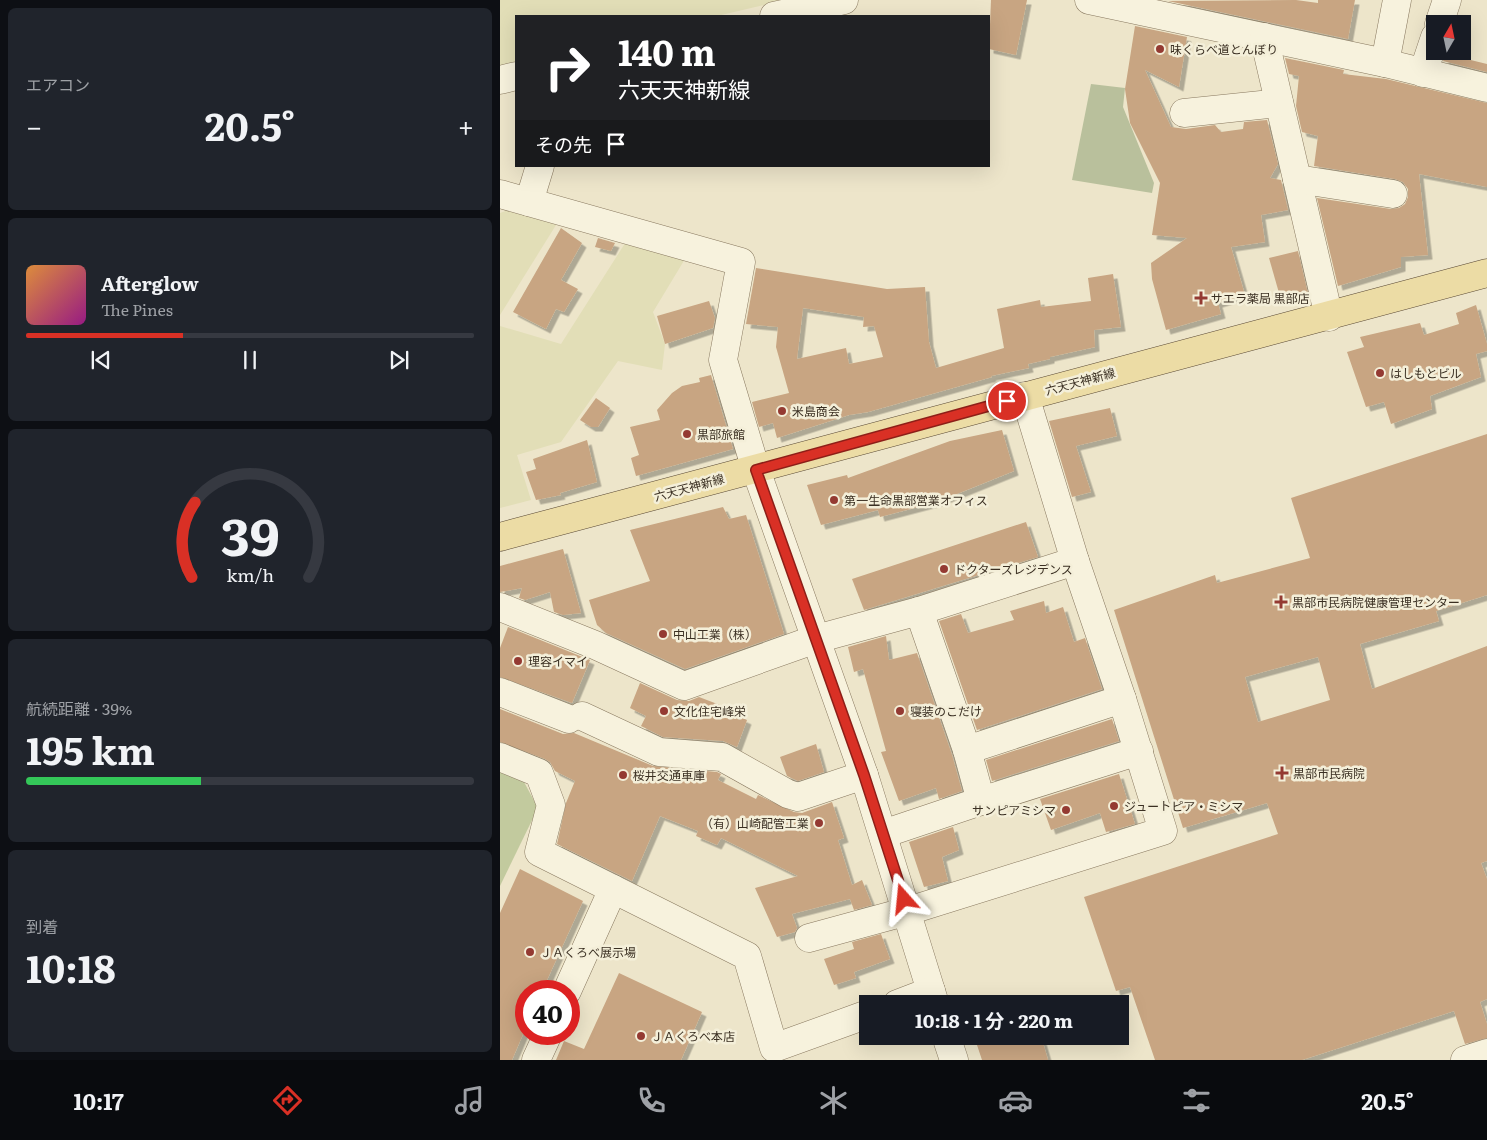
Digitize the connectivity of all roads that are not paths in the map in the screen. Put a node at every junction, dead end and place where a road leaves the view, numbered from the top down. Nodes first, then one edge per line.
1 (844, 0) edge
2 (1089, 0) edge
3 (1396, 0) edge
4 (1447, 0) edge
5 (1183, 10) edge
6 (778, 15) edge
7 (1442, 15) edge
8 (1264, 37) junction
9 (1427, 60) edge
10 (1385, 63) junction
11 (1423, 73) junction
12 (515, 76) edge
13 (500, 80) edge
14 (1487, 88) edge
15 (1279, 103) junction
16 (1184, 113) dead end
17 (540, 167) edge
18 (1297, 179) junction
19 (500, 194) edge
20 (1393, 194) dead end
21 (529, 202) junction
22 (1487, 274) edge
23 (1330, 317) junction
24 (1025, 396) junction
25 (756, 470) junction
26 (500, 537) edge
27 (1075, 561) junction
28 (918, 610) junction
29 (502, 614) edge
30 (816, 639) junction
31 (500, 692) edge
32 (1122, 699) junction
33 (967, 750) junction
34 (1139, 751) junction
35 (500, 757) edge
36 (864, 775) junction
37 (981, 801) junction
38 (883, 834) junction
39 (613, 889) junction
40 (908, 912) junction
41 (809, 938) dead end
42 (572, 980) edge
43 (932, 995) edge
44 (859, 1018) edge
45 (543, 1045) edge
46 (949, 1045) edge
47 (1487, 1053) edge
48 (776, 1054) edge
49 (536, 1060) edge
50 (954, 1060) edge
51 (1465, 1060) edge

1 - 6 street
2 - 5 street
3 - 10 street
4 - 7 street
5 - 8 street
8 - 10 street
8 - 15 street
9 - 11 street
10 - 11 street
11 - 14 street
12 - 13 street
15 - 16 street
15 - 18 street
17 - 21 street
18 - 20 street
18 - 23 street
19 - 21 street
21 - 25 street
22 - 23 main road, 六天天神新線
23 - 24 main road, 六天天神新線
24 - 25 main road, 六天天神新線
24 - 27 street
25 - 26 main road, 六天天神新線
25 - 30 street
27 - 28 street
27 - 32 street
28 - 30 street
28 - 33 street
29 - 30 street
30 - 36 street
31 - 36 street
32 - 33 street
32 - 34 street
33 - 37 street
34 - 37 street
34 - 40 street
35 - 39 street
36 - 38 street
37 - 38 street
38 - 40 street
39 - 42 street
39 - 48 street
40 - 41 street
40 - 43 street
44 - 48 street
45 - 49 street
46 - 50 street
47 - 51 street

